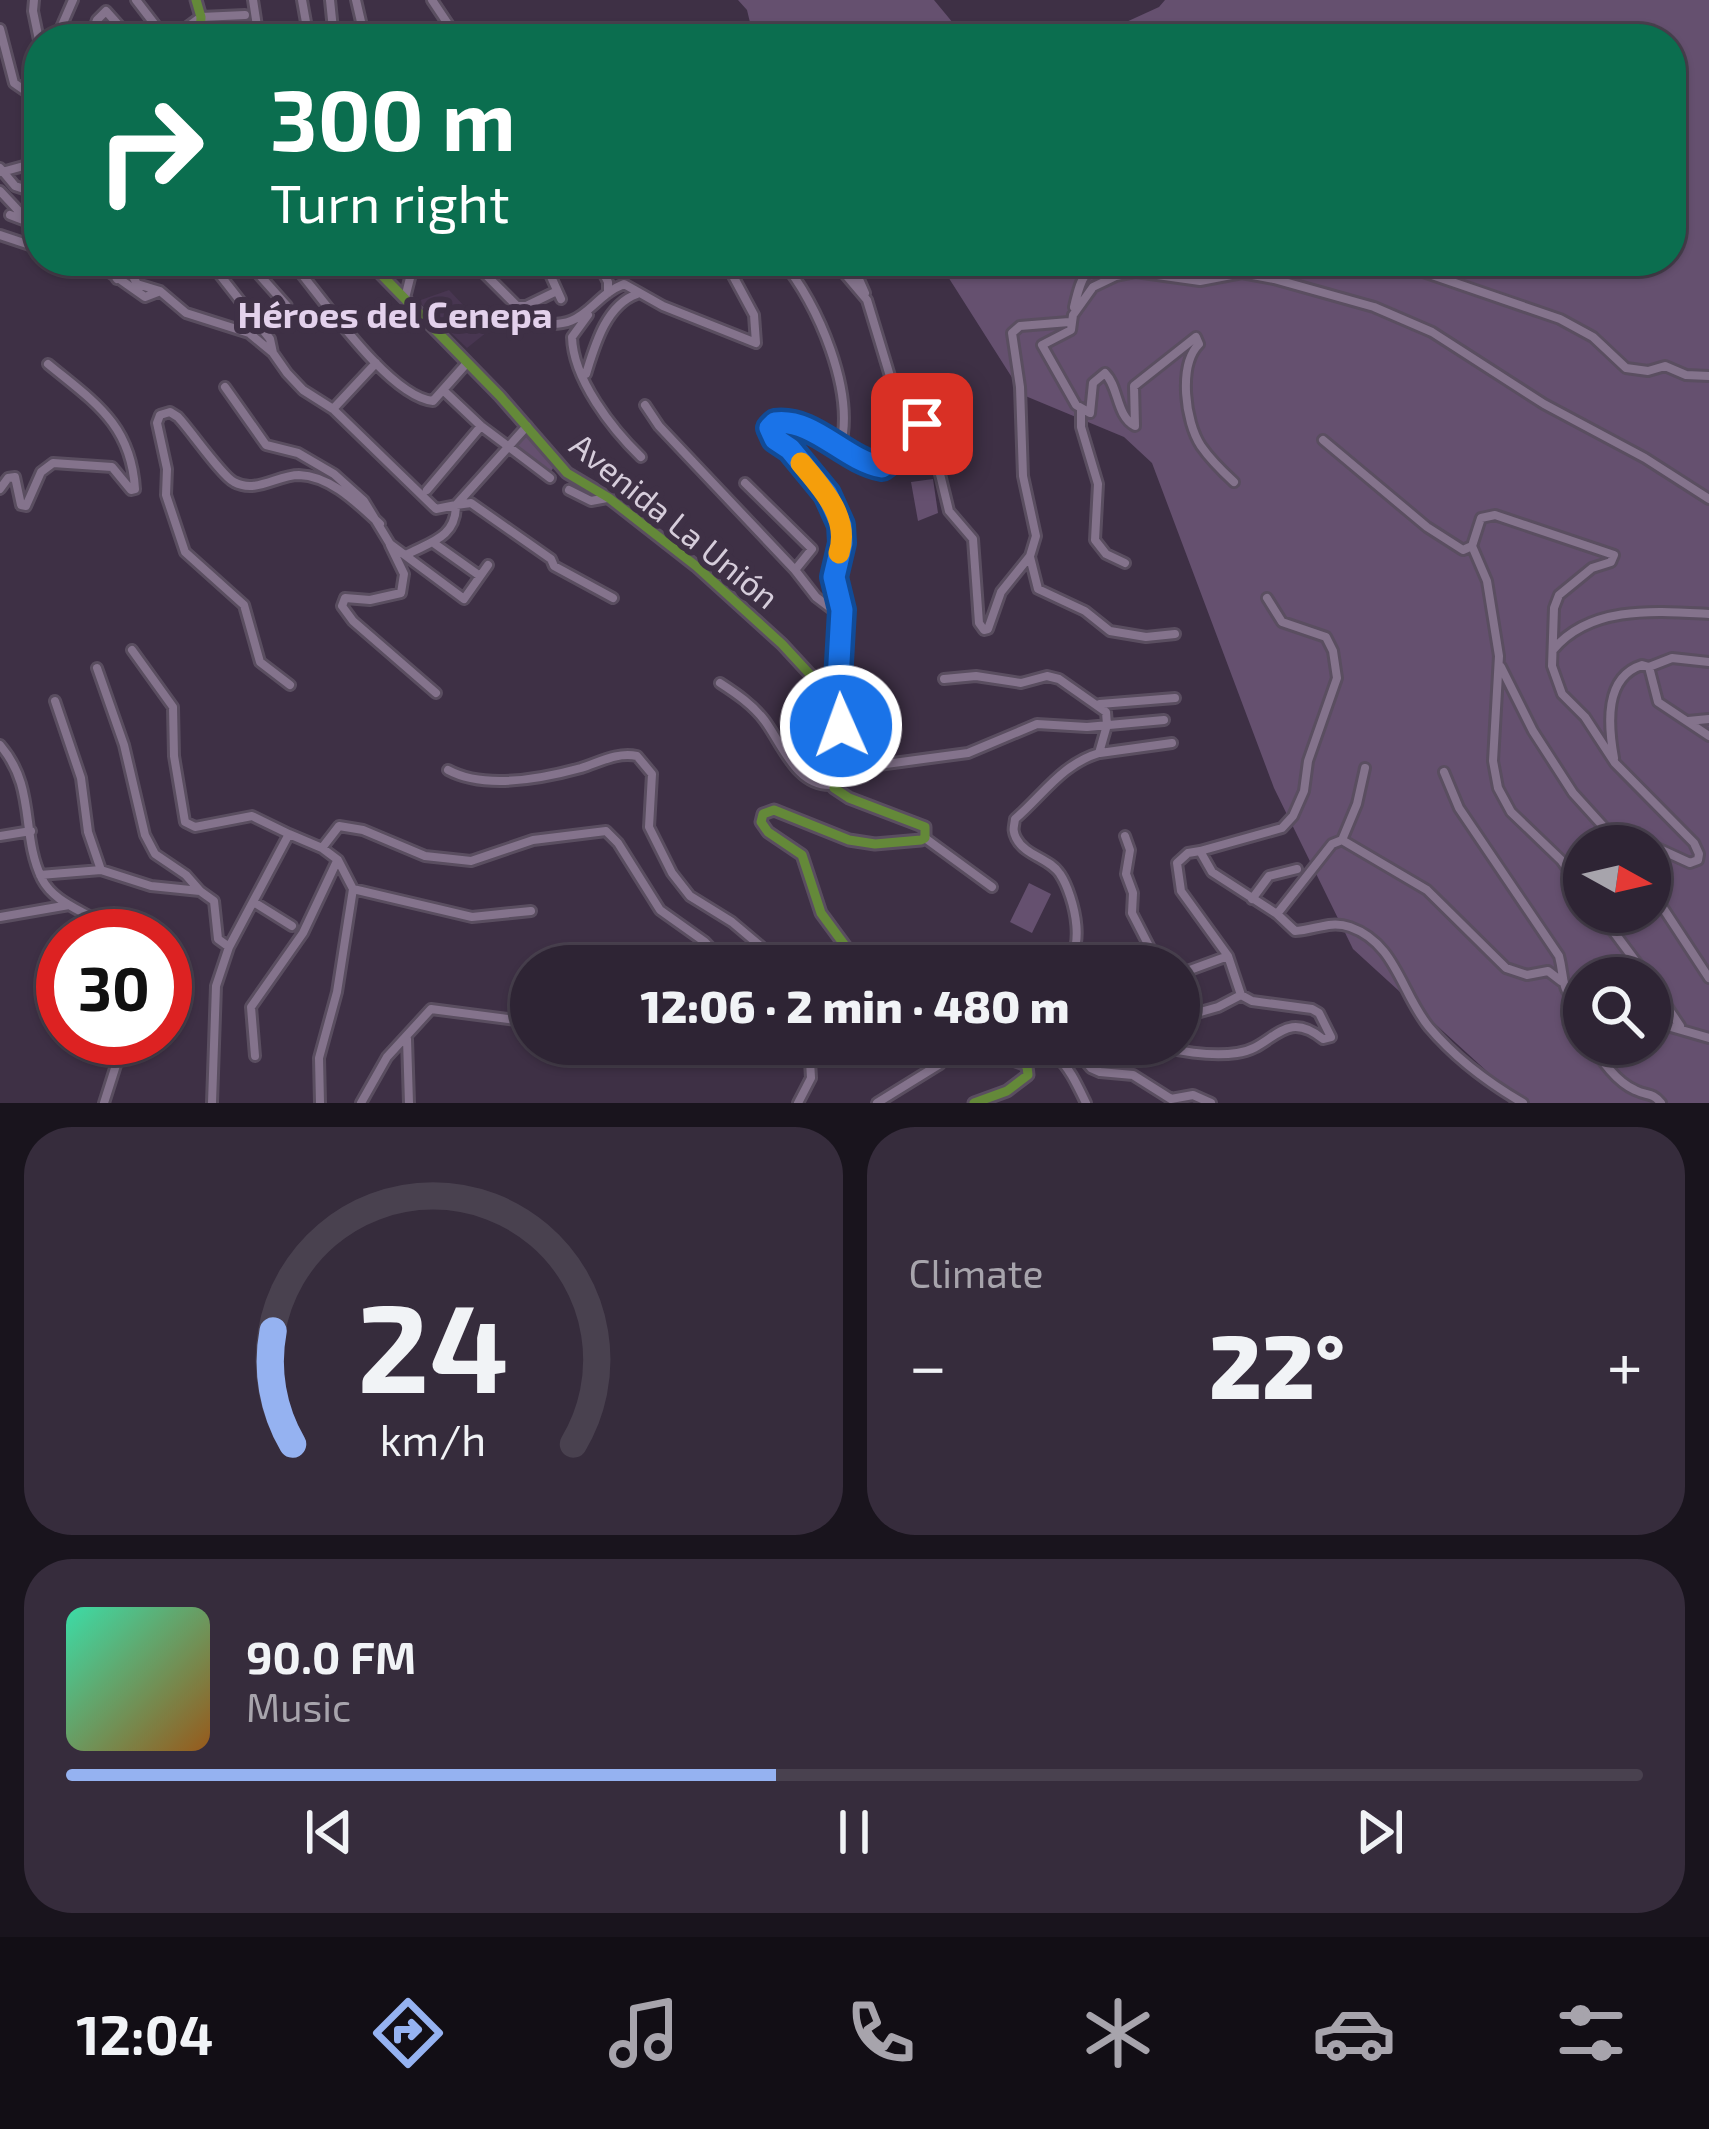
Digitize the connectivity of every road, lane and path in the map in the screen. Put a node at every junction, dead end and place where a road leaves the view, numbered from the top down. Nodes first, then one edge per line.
1 (25, 0) edge
2 (136, 0) edge
3 (196, 0) edge
4 (33, 5) edge
5 (245, 15) dead end
6 (201, 17) junction
7 (96, 24) edge
8 (119, 24) edge
9 (156, 24) edge
10 (190, 24) edge
11 (201, 24) edge
12 (0, 29) edge
13 (24, 90) edge
14 (1, 170) edge
15 (24, 189) edge
16 (0, 191) edge
17 (10, 215) dead end
18 (24, 217) edge
19 (24, 220) edge
20 (113, 276) edge
21 (115, 276) edge
22 (133, 276) edge
23 (221, 276) edge
24 (261, 276) edge
25 (304, 276) edge
26 (382, 276) edge
27 (411, 276) edge
28 (487, 276) edge
29 (551, 276) edge
30 (605, 276) edge
31 (733, 276) edge
32 (794, 276) edge
33 (846, 276) edge
34 (857, 276) edge
35 (1082, 276) edge
36 (1120, 276) edge
37 (1158, 276) edge
38 (1216, 276) edge
39 (1254, 276) edge
40 (1435, 276) edge
41 (118, 280) junction
42 (160, 291) junction
43 (638, 293) junction
44 (607, 295) junction
45 (405, 300) junction
46 (867, 300) junction
47 (287, 305) dead end
48 (516, 305) junction
49 (593, 310) junction
50 (1071, 318) junction
51 (273, 353) junction
52 (376, 363) junction
53 (48, 364) dead end
54 (466, 364) junction
55 (1709, 376) edge
56 (585, 377) junction
57 (225, 386) dead end
58 (443, 390) junction
59 (645, 406) dead end
60 (333, 409) junction
61 (1081, 409) junction
62 (482, 426) junction
63 (527, 426) junction
64 (909, 440) junction
65 (1323, 440) dead end
66 (508, 448) junction
67 (839, 448) junction
68 (641, 457) dead end
69 (550, 478) dead end
70 (745, 482) dead end
71 (1234, 482) dead end
72 (0, 490) edge
73 (427, 490) dead end
74 (569, 490) dead end
75 (609, 498) junction
76 (1709, 499) edge
77 (456, 505) junction
78 (380, 524) junction
79 (434, 543) junction
80 (390, 544) junction
81 (1472, 546) junction
82 (406, 555) junction
83 (1030, 555) junction
84 (1125, 563) dead end
85 (488, 565) dead end
86 (795, 570) junction
87 (479, 576) junction
88 (613, 598) dead end
89 (1267, 598) dead end
90 (1709, 614) edge
91 (842, 617) junction
92 (1175, 634) dead end
93 (132, 650) dead end
94 (1552, 652) junction
95 (1709, 662) edge
96 (1500, 666) junction
97 (97, 668) dead end
98 (1649, 668) junction
99 (944, 679) dead end
100 (720, 683) dead end
101 (290, 685) dead end
102 (436, 693) dead end
103 (1175, 698) dead end
104 (56, 701) dead end
105 (1100, 704) junction
106 (1709, 719) edge
107 (1164, 720) dead end
108 (1688, 721) junction
109 (1107, 725) junction
110 (841, 726) junction
111 (1709, 736) edge
112 (1172, 743) dead end
113 (0, 746) edge
114 (1099, 753) junction
115 (1615, 763) junction
116 (871, 766) junction
117 (1364, 768) dead end
118 (448, 770) dead end
119 (1444, 772) dead end
120 (832, 785) junction
121 (1603, 825) edge
122 (32, 831) junction
123 (290, 834) junction
124 (0, 836) edge
125 (1126, 836) dead end
126 (925, 838) junction
127 (1342, 840) junction
128 (322, 848) junction
129 (1200, 851) junction
130 (1671, 854) edge
131 (338, 860) junction
132 (1563, 863) edge
133 (1297, 869) dead end
134 (101, 870) junction
135 (40, 875) junction
136 (992, 887) dead end
137 (353, 889) junction
138 (200, 891) junction
139 (1252, 899) junction
140 (255, 903) junction
141 (69, 905) junction
142 (75, 909) edge
143 (531, 911) dead end
144 (1277, 914) junction
145 (0, 917) edge
146 (1671, 920) edge
147 (292, 926) dead end
148 (708, 945) edge
149 (759, 945) edge
150 (845, 945) edge
151 (1075, 945) edge
152 (1148, 945) edge
153 (229, 947) junction
154 (1228, 956) junction
155 (1200, 966) edge
156 (1709, 978) edge
157 (1561, 980) junction
158 (1563, 985) edge
159 (1240, 995) junction
160 (1200, 1012) edge
161 (1671, 1014) edge
162 (510, 1019) edge
163 (1671, 1026) edge
164 (1680, 1028) junction
165 (407, 1038) junction
166 (1709, 1038) edge
167 (1200, 1050) edge
168 (255, 1057) dead end
169 (116, 1065) edge
170 (810, 1065) edge
171 (935, 1065) edge
172 (1024, 1065) edge
173 (1067, 1065) edge
174 (1092, 1065) edge
175 (1609, 1065) edge
176 (104, 1103) edge
177 (212, 1103) edge
178 (320, 1103) edge
179 (362, 1103) edge
180 (409, 1103) edge
181 (797, 1103) edge
182 (877, 1103) edge
183 (974, 1103) edge
184 (1086, 1103) edge
185 (1210, 1103) edge
186 (1523, 1103) edge
187 (1661, 1103) edge

1 - 4 street
2 - 9 street
3 - 6 main road
5 - 6 street
6 - 10 street
6 - 11 main road
7 - 8 street
12 - 13 street
14 - 15 street
16 - 18 street
17 - 19 street
20 - 41 street
21 - 41 street
22 - 42 street
23 - 51 street
24 - 47 street
25 - 52 street
26 - 45 main road, Avenida La Unión
27 - 45 street
28 - 48 street
29 - 48 street
30 - 44 street
31 - 43 street
32 - 67 street
33 - 46 street
34 - 46 street
35 - 50 street
36 - 50 street
37 - 38 street
39 - 76 street
40 - 55 street
41 - 42 street
42 - 51 street
43 - 44 street
43 - 56 street
44 - 49 street
45 - 54 main road, Avenida La Unión
46 - 64 street
48 - 49 street
49 - 56 street
50 - 61 street
50 - 83 street
51 - 60 street
52 - 58 street
52 - 60 street
53 - 72 street
54 - 58 street
54 - 63 main road, Avenida La Unión
56 - 68 street
57 - 78 street
58 - 62 street
59 - 86 street
60 - 77 street
61 - 71 street
61 - 84 street
62 - 66 street
62 - 73 street
63 - 66 street
63 - 75 main road, Avenida La Unión
64 - 67 street
64 - 83 street
65 - 81 street
66 - 69 street
66 - 77 street
67 - 91 street
70 - 86 street
74 - 75 street
75 - 110 main road, Avenida La Unión
77 - 79 street
77 - 88 street
78 - 80 street
78 - 101 street
79 - 82 street
79 - 87 street
80 - 82 street
80 - 102 street
81 - 94 street
81 - 96 street
82 - 87 street
83 - 92 street
85 - 87 street
86 - 91 street
89 - 129 street
90 - 94 street
91 - 110 street
93 - 123 street
94 - 115 street
95 - 98 street
96 - 121 street
96 - 132 street
97 - 138 street
98 - 108 street
98 - 115 street
99 - 105 street
100 - 120 street
103 - 105 street
104 - 134 street
105 - 109 street
106 - 108 street
107 - 109 street
108 - 111 street
109 - 114 street
109 - 116 street
110 - 116 main road, Avenida La Unión
112 - 114 street
113 - 122 street
114 - 151 street
115 - 130 street
116 - 120 main road
117 - 127 street
118 - 149 street
119 - 157 street
120 - 126 main road
122 - 124 street
122 - 135 street
123 - 128 street
123 - 140 street
125 - 152 street
126 - 136 street
126 - 150 main road
127 - 144 street
127 - 157 street
128 - 131 street
128 - 148 street
129 - 139 street
129 - 154 street
131 - 137 street
131 - 168 street
133 - 139 street
134 - 135 street
134 - 138 street
135 - 141 street
137 - 143 street
137 - 178 street
138 - 153 street
139 - 144 street
140 - 147 street
140 - 153 street
141 - 142 street
141 - 145 street
144 - 186 street
146 - 156 street
153 - 177 street
154 - 155 street
154 - 159 street
157 - 158 street
159 - 160 street
159 - 167 street
161 - 164 street
162 - 165 street
163 - 164 street
164 - 166 street
165 - 179 street
165 - 180 street
169 - 176 street
170 - 181 street
171 - 182 street
172 - 183 main road
173 - 184 street
174 - 185 street
175 - 187 street

